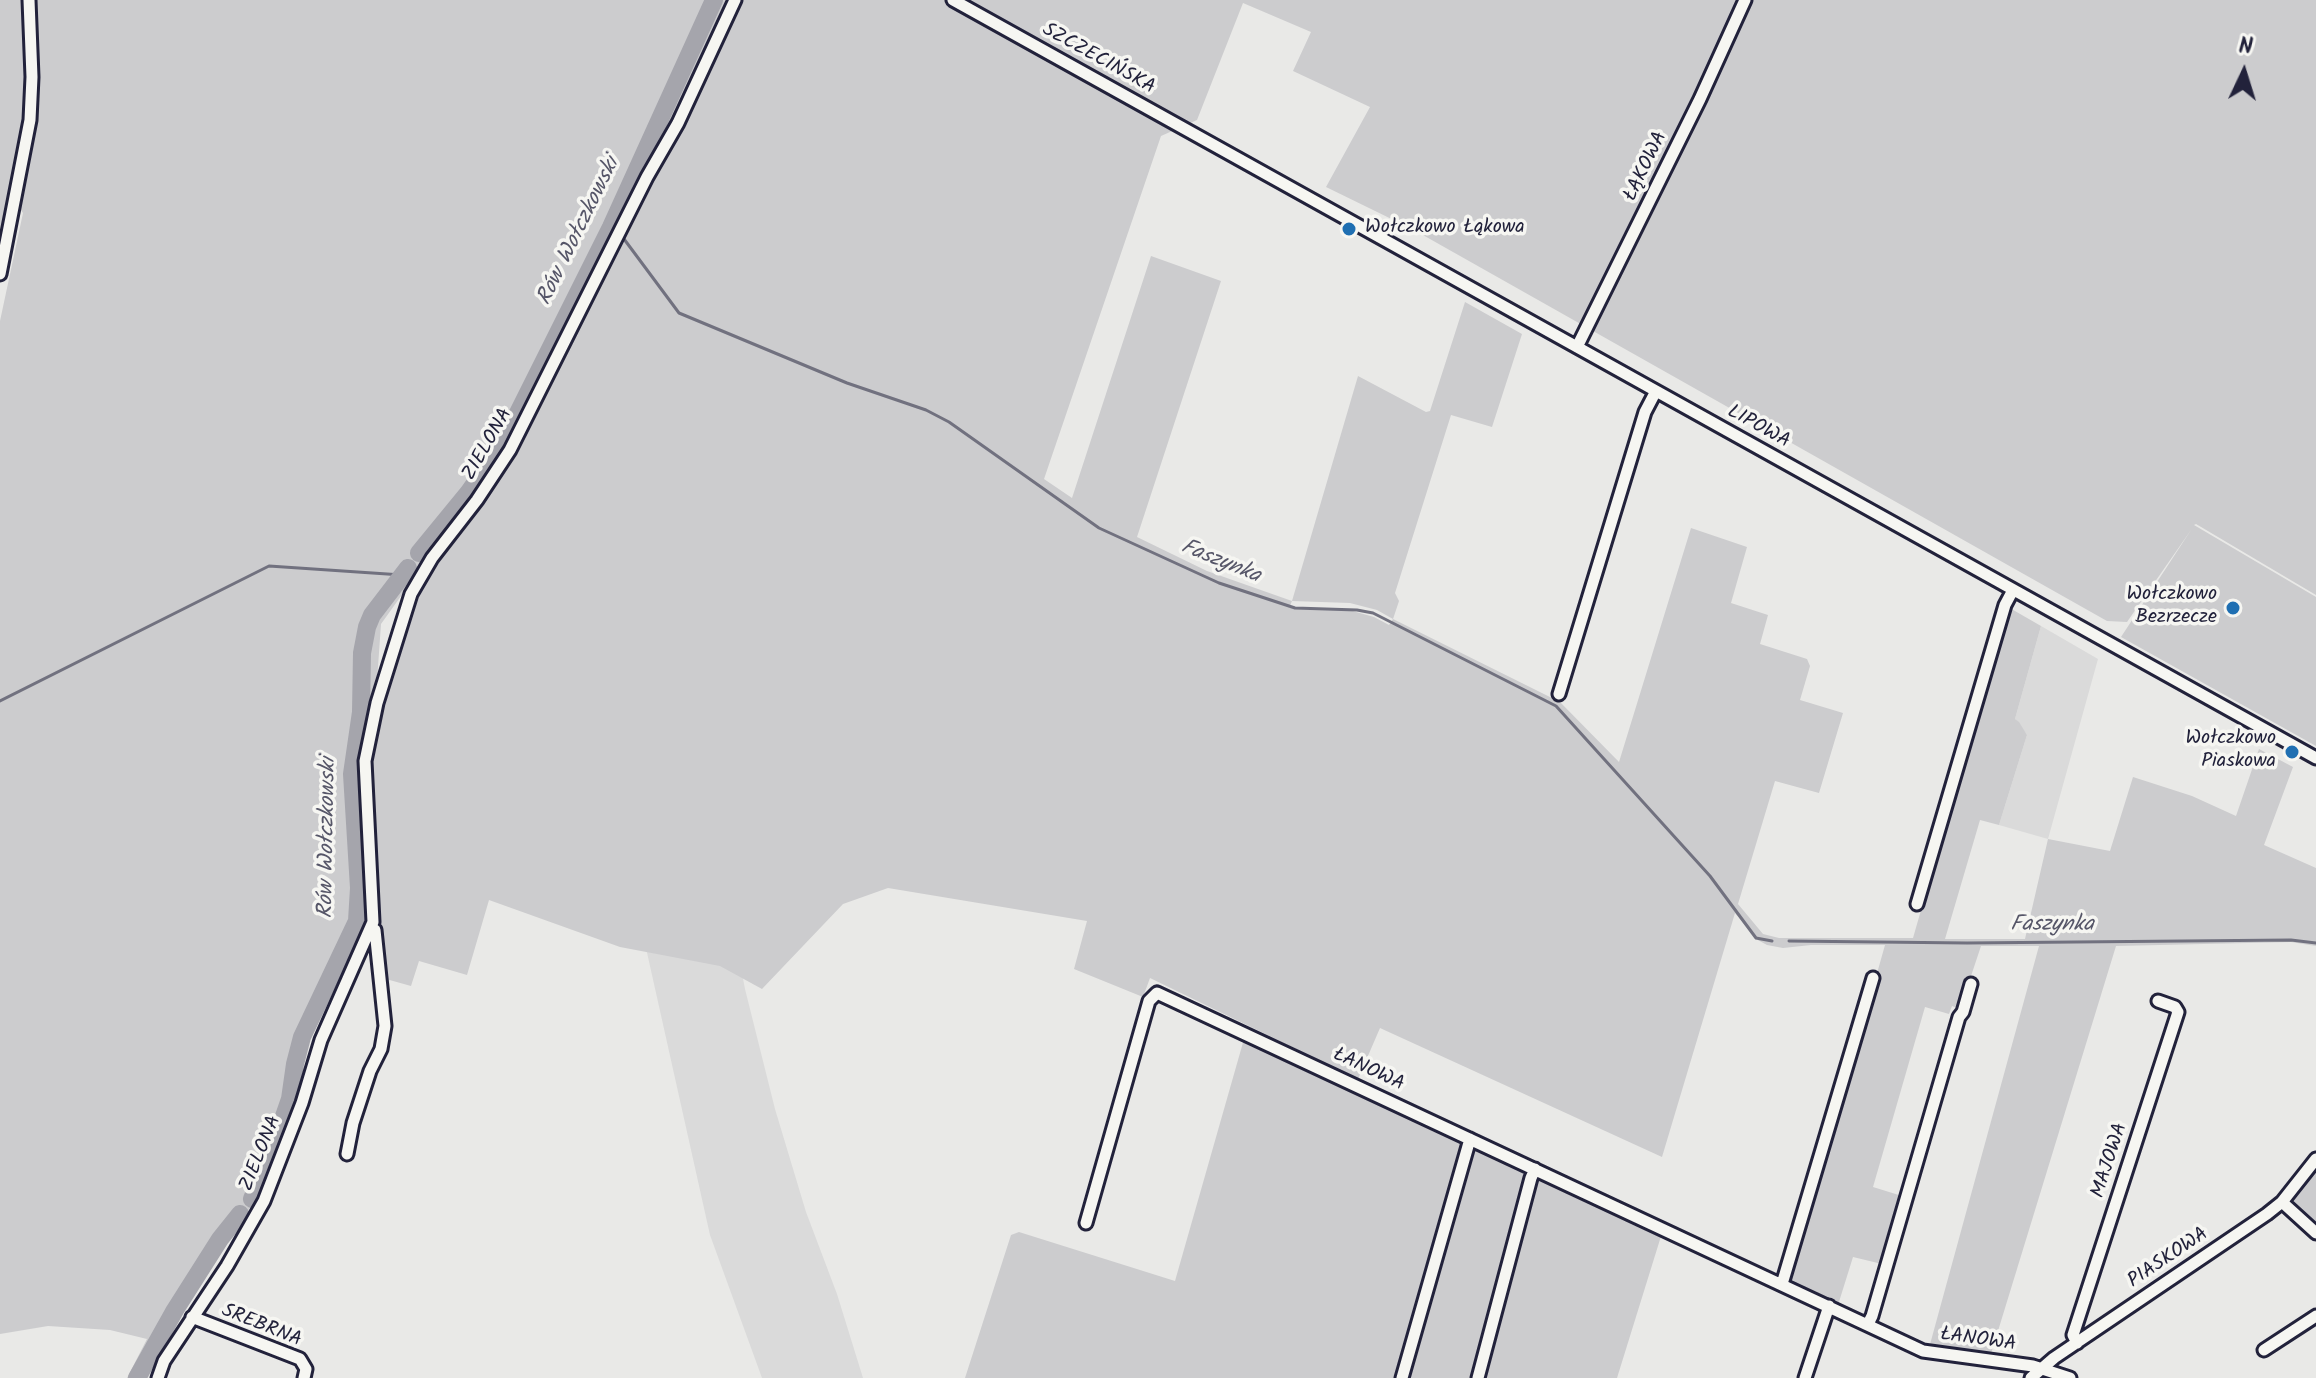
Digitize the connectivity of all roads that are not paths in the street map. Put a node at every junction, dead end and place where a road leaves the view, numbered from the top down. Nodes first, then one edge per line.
1 (29, 0) edge
2 (735, 0) edge
3 (953, 0) edge
4 (1745, 0) edge
5 (1184, 128) joint
6 (0, 274) edge
7 (1577, 347) junction
8 (1656, 391) junction
9 (2013, 590) junction
10 (1559, 694) dead end
11 (2316, 758) edge
12 (1917, 904) dead end
13 (371, 928) junction
14 (1873, 978) dead end
15 (1971, 984) dead end
16 (2158, 1001) dead end
17 (1470, 1139) junction
18 (347, 1154) dead end
19 (2316, 1159) edge
20 (1535, 1169) junction
21 (2282, 1202) junction
22 (1086, 1223) dead end
23 (2316, 1233) edge
24 (1782, 1284) junction
25 (1829, 1306) junction
26 (2316, 1316) edge
27 (192, 1317) junction
28 (1868, 1324) junction
29 (2077, 1343) junction
30 (2264, 1350) dead end
31 (2036, 1374) edge
32 (158, 1378) edge
33 (304, 1378) edge
34 (1402, 1378) edge
35 (1478, 1378) edge
36 (1805, 1378) edge
37 (2070, 1378) edge

1 - 6 street
2 - 13 street, ZIELONA
3 - 5 street, SZCZECIŃSKA
4 - 7 street, ŁĄKOWA
5 - 7 street, LIPOWA
7 - 8 street, LIPOWA
8 - 9 street, LIPOWA
8 - 10 street
9 - 11 street, LIPOWA
9 - 12 street
13 - 18 street, ZIELONA
13 - 27 street, ZIELONA
14 - 24 street
15 - 28 street
16 - 29 street, MAJOWA
17 - 20 street, ŁANOWA
17 - 22 street, ŁANOWA
17 - 34 street
19 - 21 street, PIASKOWA
20 - 24 street, ŁANOWA
20 - 35 street
21 - 23 street
21 - 29 street, PIASKOWA
24 - 25 street, ŁANOWA
25 - 28 street, ŁANOWA
25 - 36 street
26 - 30 street
27 - 32 street, ZIELONA
27 - 33 street, SREBRNA
28 - 31 street, ŁANOWA
29 - 31 street, PIASKOWA
31 - 37 street, ŁANOWA

